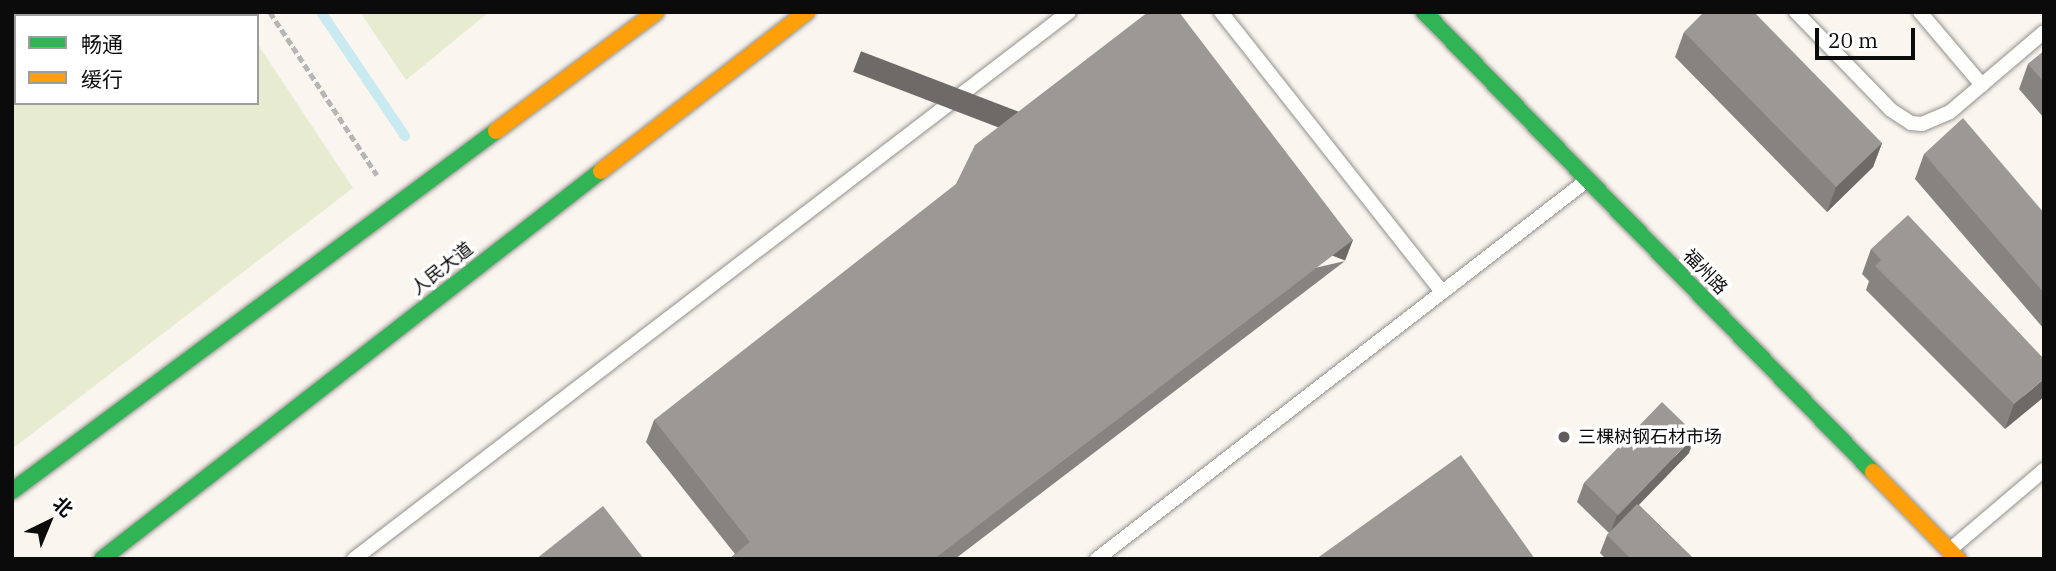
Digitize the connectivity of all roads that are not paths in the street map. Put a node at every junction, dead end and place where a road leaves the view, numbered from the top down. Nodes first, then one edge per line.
1 (656, 12) edge
2 (807, 12) edge
3 (1069, 12) edge
4 (1221, 12) edge
5 (1424, 12) edge
6 (1796, 12) edge
7 (1920, 12) edge
8 (2044, 32) edge
9 (1982, 85) junction
10 (1588, 180) junction
11 (1442, 292) junction
12 (2044, 470) edge
13 (12, 491) edge
14 (1954, 555) edge
15 (102, 559) edge
16 (354, 559) edge
17 (1097, 559) edge

1 - 13 street
2 - 15 street, 人民大道
3 - 16 lane
4 - 11 lane
5 - 10 street, 福州路
6 - 9 lane
7 - 9 lane
8 - 9 lane
10 - 11 lane
10 - 14 street, 福州路
11 - 17 lane
12 - 14 lane

